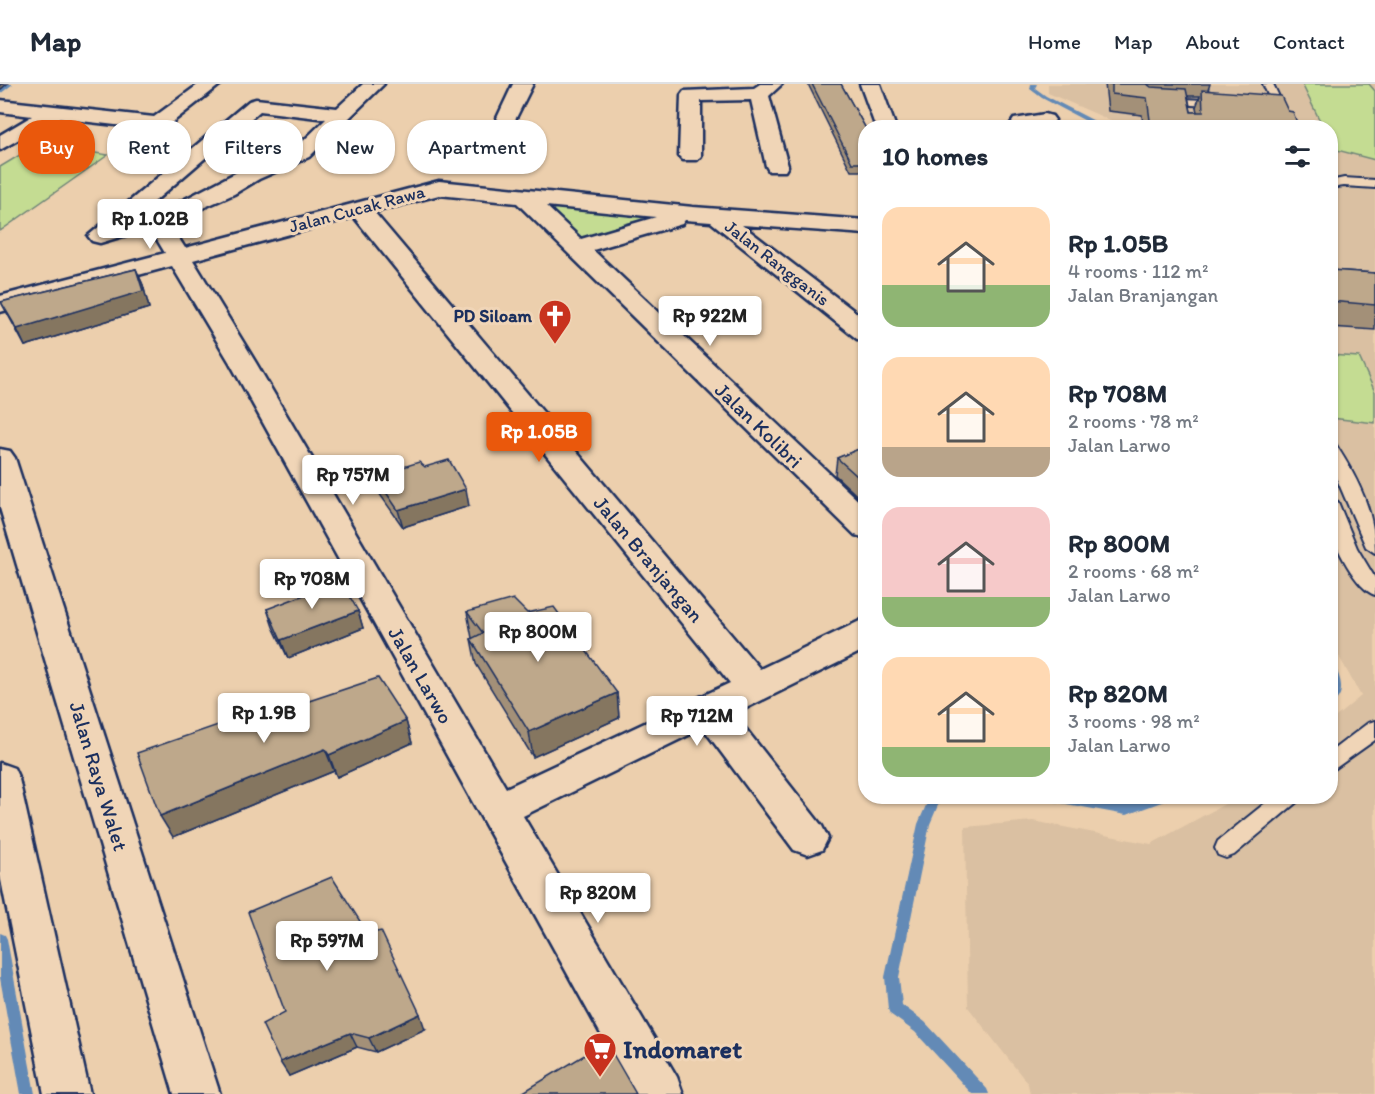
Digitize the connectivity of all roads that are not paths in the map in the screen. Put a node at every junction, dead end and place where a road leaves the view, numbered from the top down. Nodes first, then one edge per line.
1 (374, 84) edge
2 (523, 84) edge
3 (870, 84) edge
4 (1268, 84) edge
5 (205, 88) edge
6 (766, 89) edge
7 (1156, 100) edge
8 (1233, 104) edge
9 (256, 105) junction
10 (0, 106) edge
11 (52, 112) junction
12 (342, 115) junction
13 (507, 118) dead end
14 (883, 120) edge
15 (1283, 120) edge
16 (0, 144) edge
17 (690, 156) dead end
18 (777, 166) dead end
19 (1338, 183) edge
20 (1375, 184) edge
21 (1338, 191) edge
22 (1375, 193) edge
23 (524, 197) junction
24 (359, 209) junction
25 (705, 215) junction
26 (157, 221) junction
27 (858, 227) edge
28 (574, 248) junction
29 (179, 257) junction
30 (0, 304) edge
31 (858, 327) edge
32 (0, 458) edge
33 (1338, 462) edge
34 (858, 519) edge
35 (1338, 524) edge
36 (1375, 547) edge
37 (1375, 589) edge
38 (858, 644) edge
39 (755, 687) junction
40 (710, 710) junction
41 (1375, 729) edge
42 (1338, 758) edge
43 (0, 779) edge
44 (1280, 804) edge
45 (497, 810) junction
46 (808, 838) dead end
47 (1226, 849) dead end
48 (67, 1094) edge
49 (197, 1094) edge
50 (660, 1094) edge

1 - 12 street
2 - 13 street
3 - 14 street
4 - 15 lane
5 - 9 street
5 - 11 street
6 - 17 street
6 - 18 street
7 - 8 lane
9 - 12 street
9 - 26 street
10 - 11 street
11 - 16 street
12 - 26 street
19 - 20 lane
21 - 22 lane
23 - 24 street, Jalan Cucak Rawa
23 - 25 street, Jalan Cucak Rawa
23 - 28 street, Jalan Kolibri
24 - 29 street, Jalan Cucak Rawa
24 - 39 street, Jalan Branjangan
25 - 27 street, Jalan Cucak Rawa
25 - 28 street
25 - 31 street, Jalan Rangganis
26 - 29 street, Jalan Larwo
28 - 34 street, Jalan Kolibri
29 - 30 street, Jalan Cucak Rawa
29 - 45 street, Jalan Larwo
32 - 49 street, Jalan Raya Walet
33 - 36 lane
35 - 37 lane
38 - 39 street
39 - 40 street
40 - 45 street
40 - 46 street
41 - 42 lane
43 - 48 street
44 - 47 lane
45 - 50 street, Jalan Larwo

